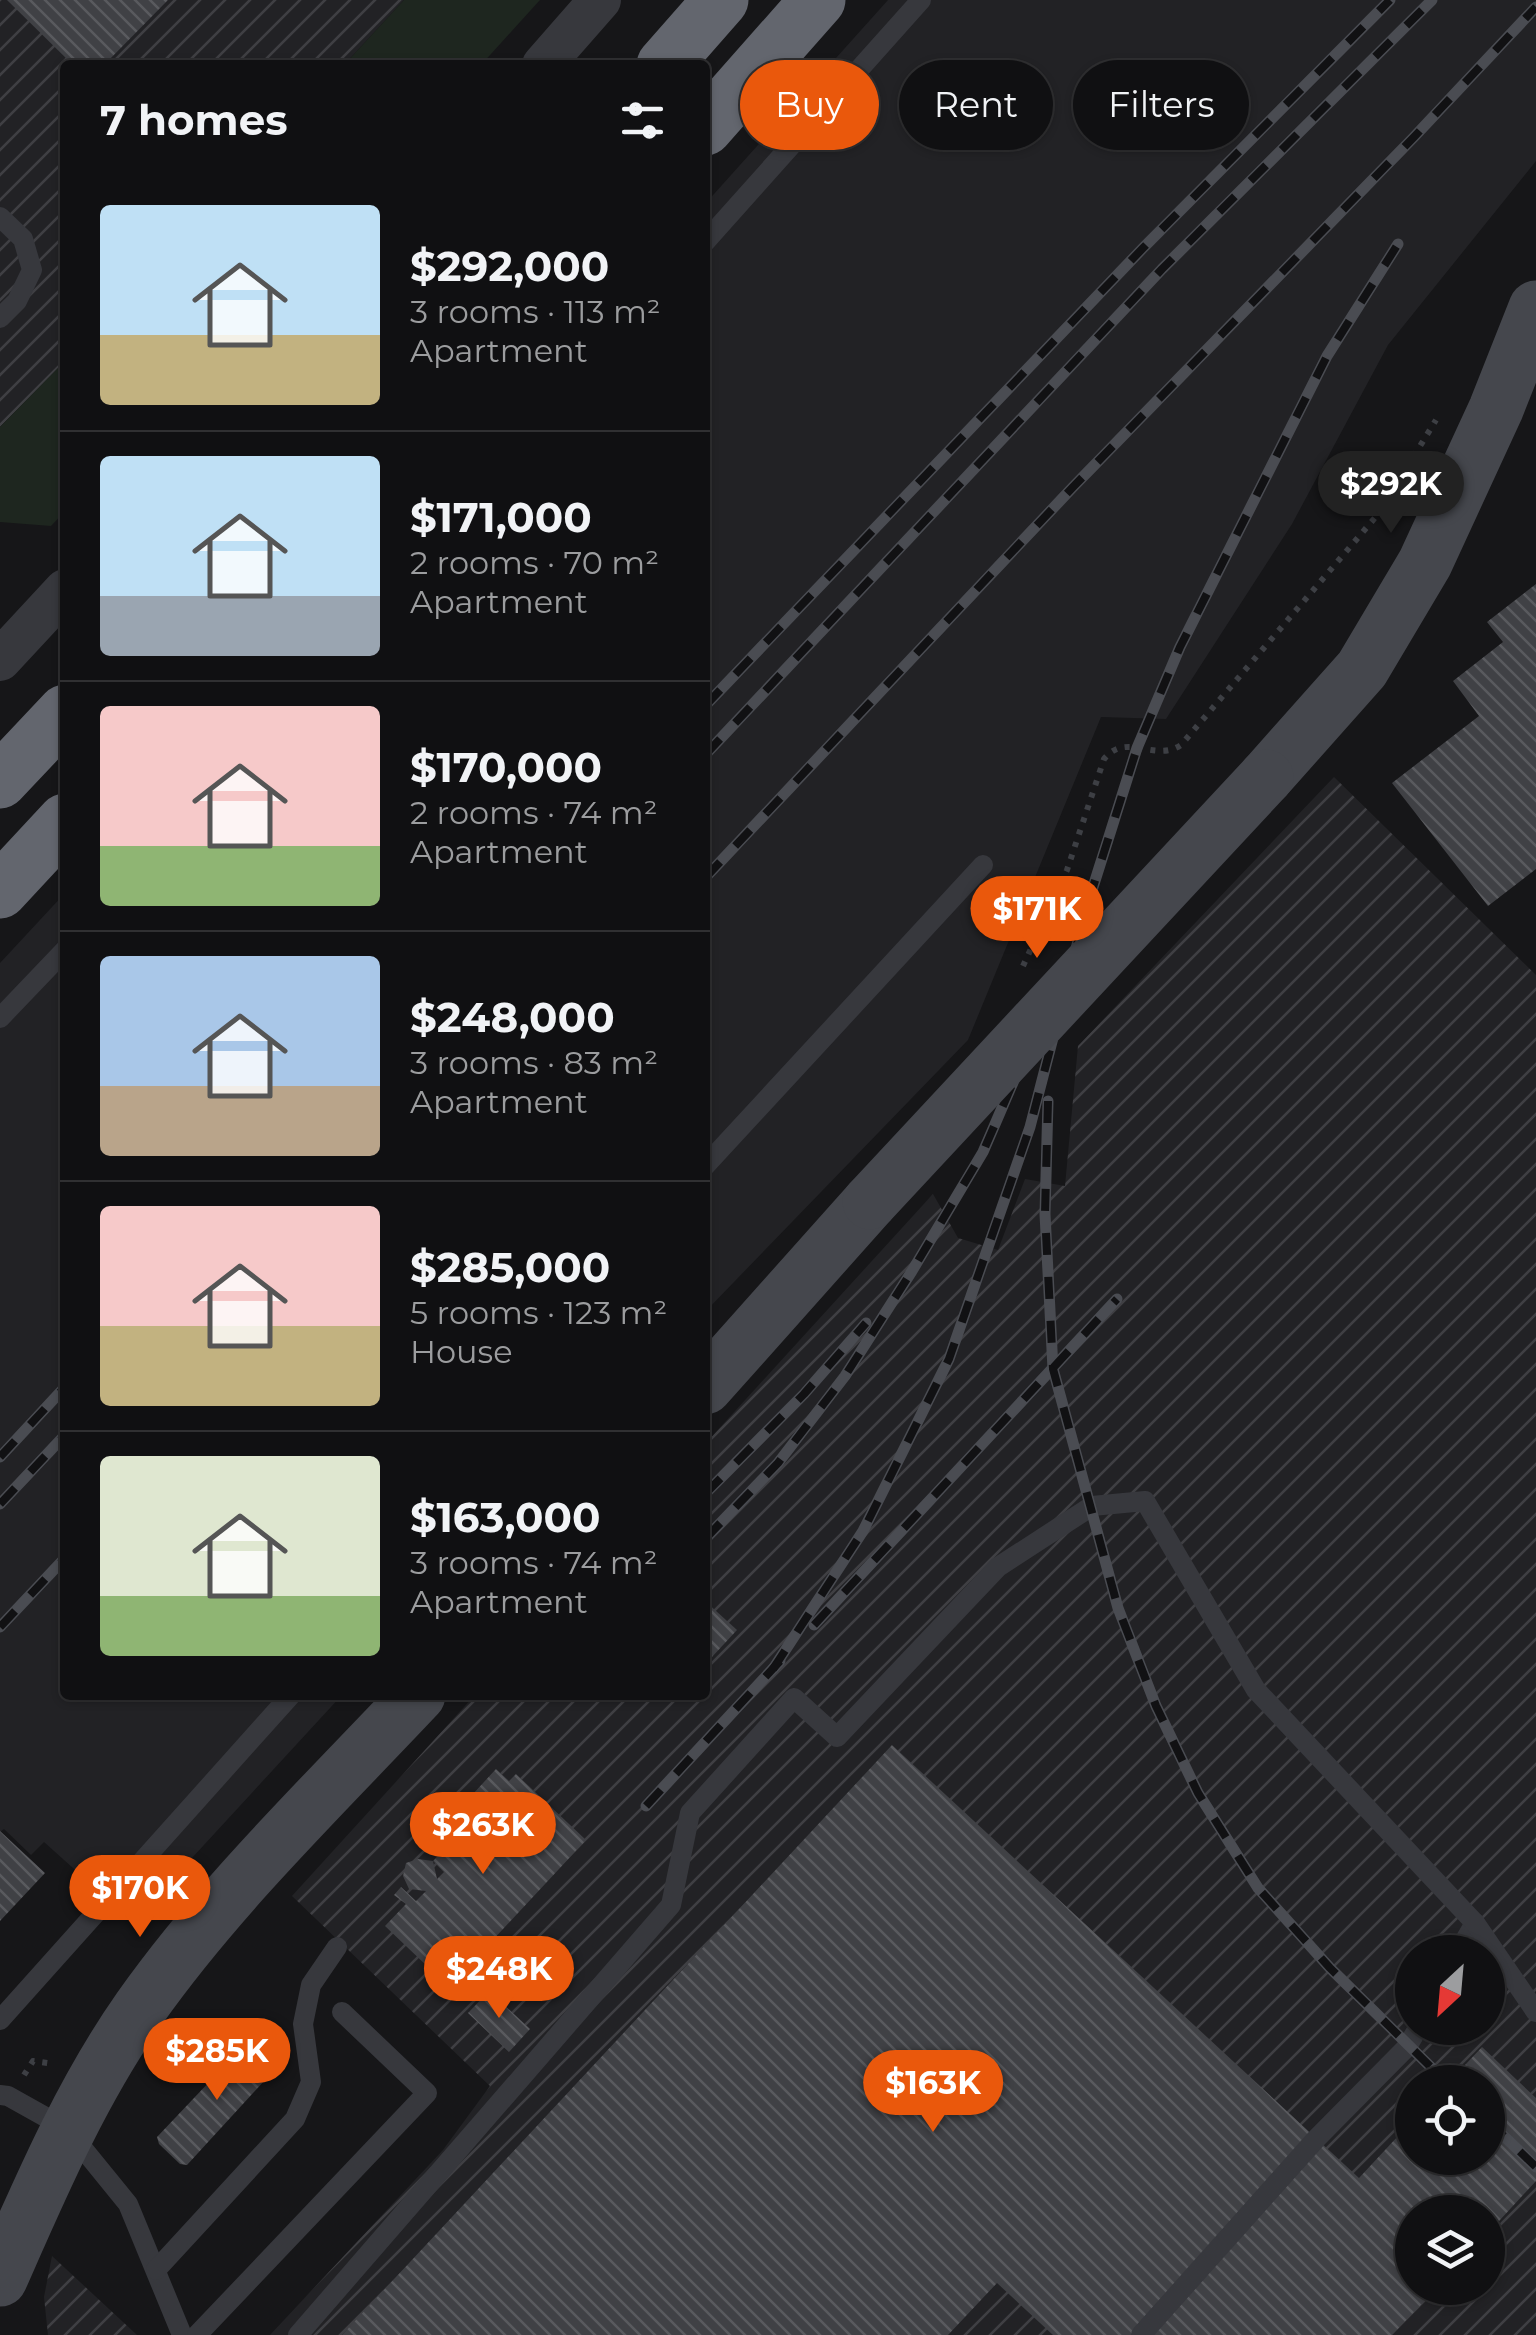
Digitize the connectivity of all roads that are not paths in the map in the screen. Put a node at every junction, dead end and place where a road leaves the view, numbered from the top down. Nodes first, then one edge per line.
1 (600, 0) edge
2 (721, 0) edge
3 (818, 0) edge
4 (920, 0) edge
5 (547, 60) edge
6 (668, 60) edge
7 (710, 122) edge
8 (0, 216) edge
9 (710, 236) edge
10 (1536, 308) edge
11 (0, 318) edge
12 (60, 594) edge
13 (6, 641) edge
14 (60, 717) edge
15 (0, 781) edge
16 (60, 826) edge
17 (982, 865) dead end
18 (0, 891) edge
19 (60, 955) edge
20 (0, 1018) edge
21 (710, 1161) edge
22 (710, 1381) edge
23 (287, 1700) edge
24 (413, 1700) edge
25 (1475, 1922) junction
26 (1468, 1935) edge
27 (337, 1947) dead end
28 (342, 2012) dead end
29 (1536, 2012) edge
30 (0, 2020) edge
31 (1408, 2045) edge
32 (0, 2095) edge
33 (67, 2129) junction
34 (156, 2270) junction
35 (0, 2279) edge
36 (182, 2335) edge
37 (197, 2335) edge
38 (298, 2335) edge
39 (1141, 2335) edge

1 - 5 street
2 - 6 highway
3 - 7 highway
4 - 9 lane
8 - 11 lane
10 - 22 street, bridge
12 - 13 street
14 - 15 highway
16 - 18 highway
17 - 21 lane
19 - 20 lane
23 - 30 lane
24 - 33 street
25 - 26 lane
25 - 29 lane
25 - 38 lane
27 - 34 lane
28 - 37 lane
31 - 39 lane
32 - 33 lane
33 - 34 lane
33 - 35 street
34 - 36 lane

